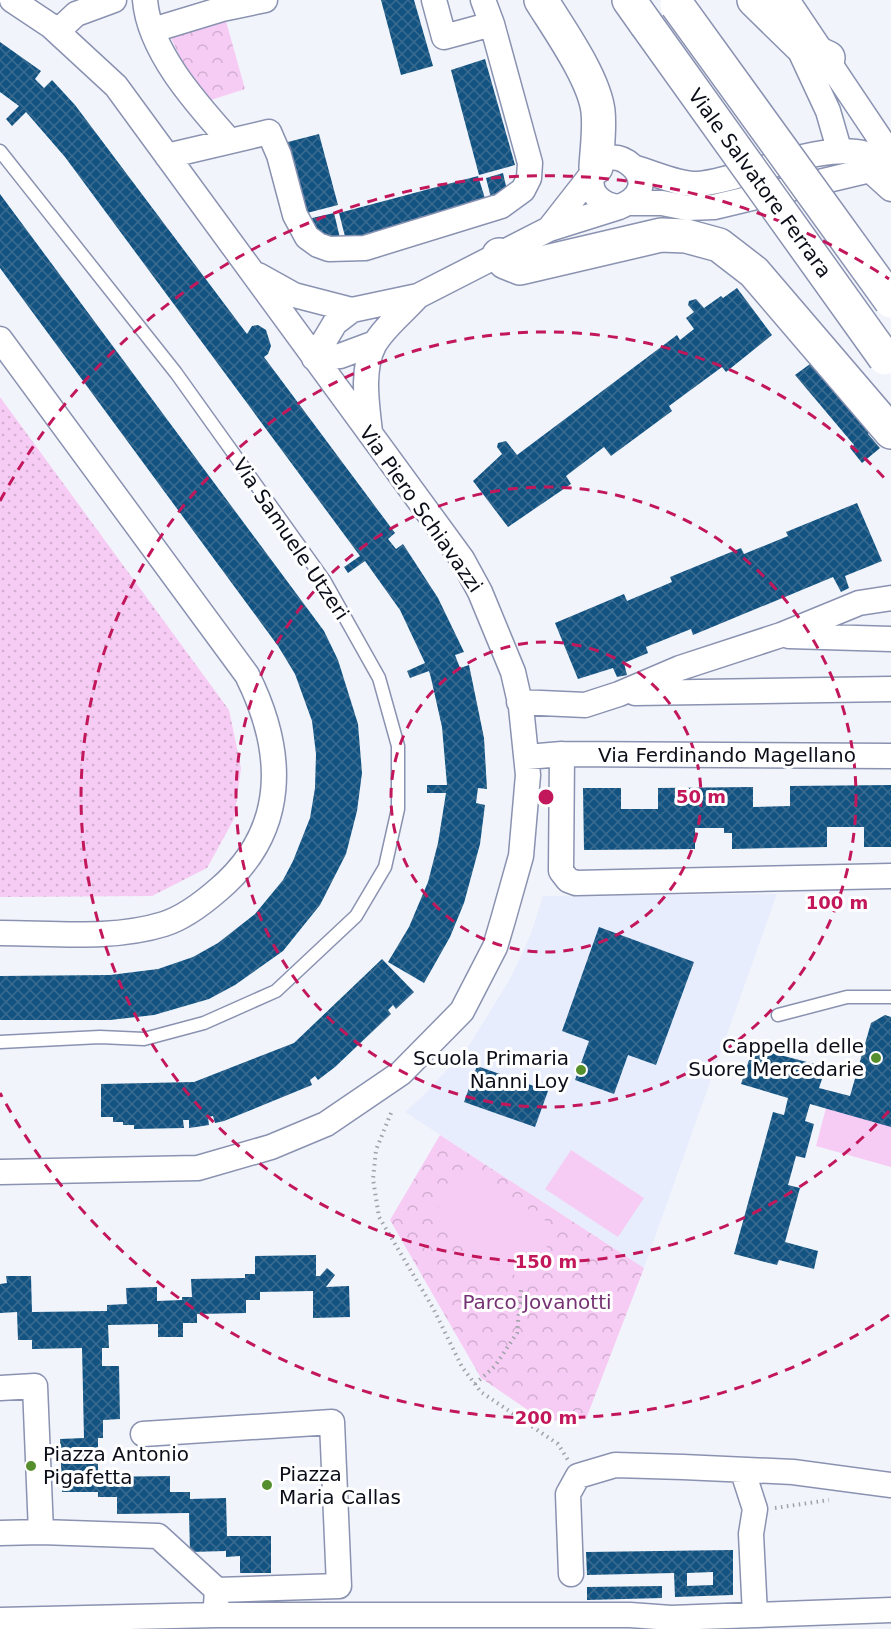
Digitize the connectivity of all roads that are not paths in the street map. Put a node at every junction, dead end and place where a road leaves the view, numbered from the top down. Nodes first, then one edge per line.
1 (12, 0) edge
2 (114, 0) edge
3 (145, 0) edge
4 (265, 0) edge
5 (434, 0) edge
6 (483, 0) edge
7 (541, 0) edge
8 (754, 0) edge
9 (777, 0) edge
10 (787, 0) edge
11 (675, 2) edge
12 (220, 5) edge
13 (637, 12) edge
14 (492, 24) junction
15 (153, 30) junction
16 (58, 32) junction
17 (796, 41) junction
18 (828, 58) junction
19 (229, 140) junction
20 (839, 149) junction
21 (0, 151) edge
22 (166, 156) junction
23 (882, 157) edge
24 (636, 168) junction
25 (594, 170) junction
26 (891, 189) edge
27 (625, 205) junction
28 (549, 229) junction
29 (499, 255) junction
30 (250, 271) junction
31 (418, 297) junction
32 (891, 301) edge
33 (352, 310) junction
34 (0, 339) edge
35 (375, 343) junction
36 (314, 358) junction
37 (888, 362) edge
38 (891, 432) edge
39 (370, 434) junction
40 (891, 598) edge
41 (781, 635) junction
42 (891, 639) edge
43 (891, 689) edge
44 (619, 694) junction
45 (519, 702) junction
46 (562, 754) junction
47 (891, 756) edge
48 (527, 757) junction
49 (891, 876) edge
50 (0, 933) edge
51 (891, 997) edge
52 (778, 1015) dead end
53 (0, 1042) edge
54 (0, 1172) edge
55 (0, 1388) edge
56 (142, 1434) dead end
57 (743, 1472) junction
58 (891, 1485) edge
59 (41, 1532) junction
60 (0, 1533) edge
61 (572, 1574) dead end
62 (339, 1586) junction
63 (217, 1590) junction
64 (891, 1611) edge
65 (340, 1615) junction
66 (671, 1618) junction
67 (0, 1620) edge
68 (746, 1620) edge
69 (217, 1622) edge
70 (521, 1629) edge

1 - 16 street, Via Piero Schiavazzi
2 - 16 street
3 - 15 street
4 - 12 street
5 - 14 street
6 - 14 street
7 - 25 highway
8 - 17 highway
9 - 17 street
10 - 18 street
11 - 32 highway, Viale Salvatore Ferrara, bridge
12 - 15 street
13 - 37 highway, Viale Salvatore Ferrara, bridge
14 - 19 street
15 - 19 street
16 - 22 street, Via Piero Schiavazzi
17 - 18 highway
17 - 20 street
18 - 23 street
19 - 22 street
20 - 23 street
20 - 24 street
21 - 53 lane, Via Samuele Utzeri
22 - 30 street, Via Piero Schiavazzi
23 - 26 street
23 - 27 street
24 - 25 street
24 - 27 street
25 - 27 street
25 - 28 street
27 - 28 street
28 - 29 street
29 - 31 street
29 - 38 highway
30 - 33 street
30 - 36 street, Via Piero Schiavazzi
31 - 33 street
31 - 35 street
33 - 36 street
34 - 50 street
35 - 36 street
35 - 39 street
36 - 39 street, Via Piero Schiavazzi
39 - 45 street, Via Piero Schiavazzi
40 - 41 street
41 - 42 street
41 - 44 street
43 - 44 street
44 - 45 street
45 - 48 street, Via Piero Schiavazzi
46 - 47 street, Via Ferdinando Magellano
46 - 48 street, Via Ferdinando Magellano
46 - 49 street
48 - 54 street, Via Piero Schiavazzi
51 - 52 lane
55 - 59 street
56 - 62 street
57 - 58 street
57 - 61 street
57 - 68 street
59 - 60 street
59 - 63 street
62 - 63 street
62 - 65 street
63 - 69 street
64 - 68 street
65 - 66 street
65 - 69 street
66 - 68 street
66 - 70 street
67 - 69 street

